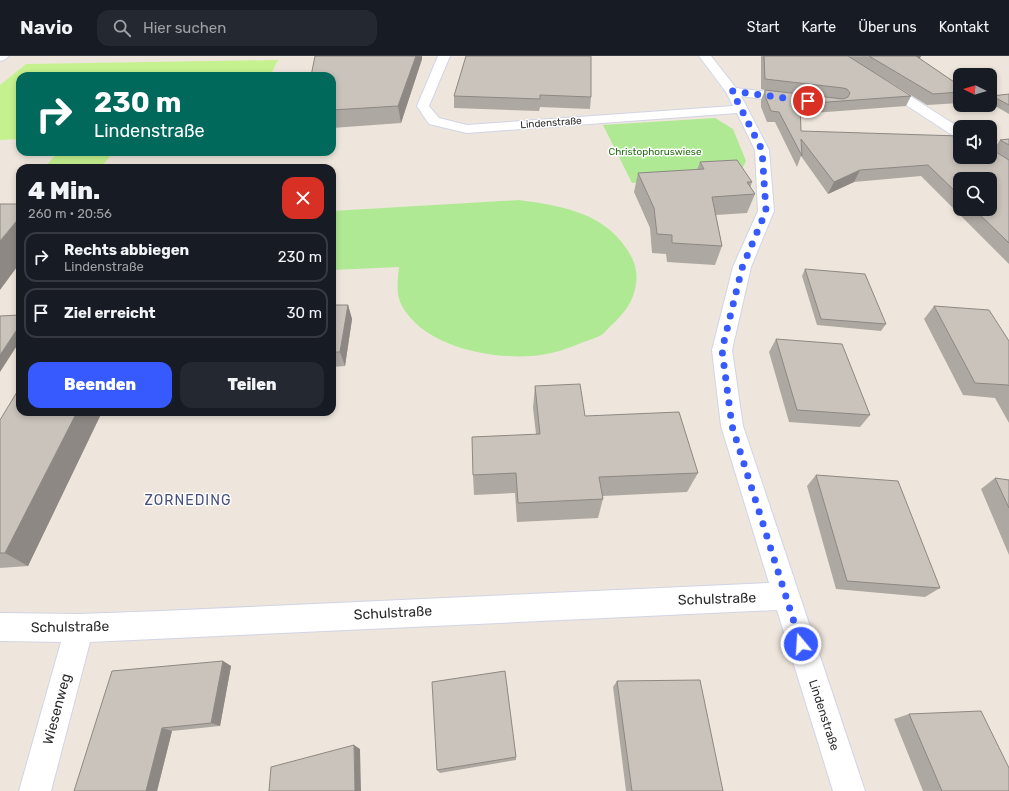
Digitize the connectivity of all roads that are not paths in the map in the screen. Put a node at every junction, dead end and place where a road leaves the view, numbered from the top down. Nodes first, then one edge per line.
1 (3, 56) edge
2 (444, 56) edge
3 (705, 56) edge
4 (837, 56) edge
5 (0, 58) edge
6 (737, 100) junction
7 (808, 101) edge
8 (953, 129) edge
9 (787, 596) junction
10 (0, 627) edge
11 (79, 628) junction
12 (35, 791) edge
13 (849, 791) edge

1 - 5 street
2 - 6 street, Lindenstraße
3 - 6 street, Lindenstraße
4 - 8 street
6 - 7 street, Lindenstraße
6 - 9 street, Lindenstraße
9 - 11 street, Schulstraße
9 - 13 street, Lindenstraße
10 - 11 street, Schulstraße
11 - 12 street, Wiesenweg

